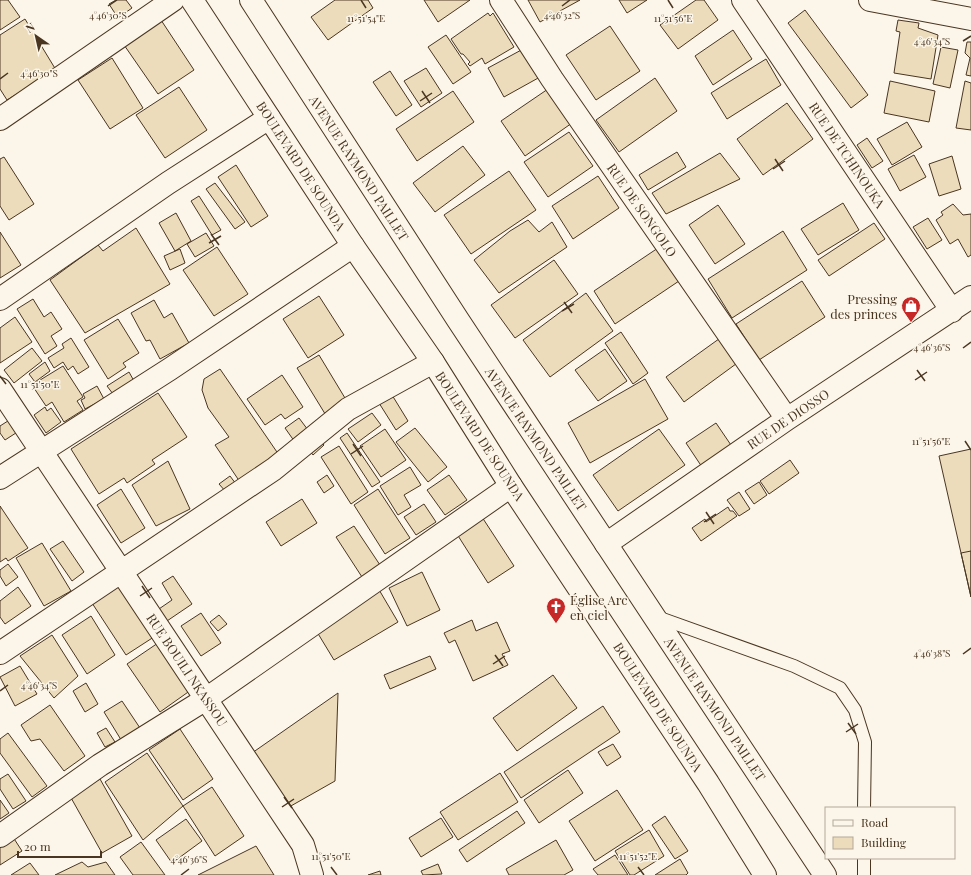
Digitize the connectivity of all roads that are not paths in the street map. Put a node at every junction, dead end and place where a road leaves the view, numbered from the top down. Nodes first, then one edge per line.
1 (172, 0) edge
2 (192, 0) edge
3 (251, 0) edge
4 (501, 0) edge
5 (743, 0) edge
6 (870, 0) edge
7 (971, 19) edge
8 (269, 118) junction
9 (0, 119) edge
10 (353, 246) junction
11 (971, 297) edge
12 (0, 300) edge
13 (952, 311) junction
14 (432, 362) junction
15 (0, 389) edge
16 (787, 419) junction
17 (41, 451) junction
18 (0, 478) edge
19 (511, 486) junction
20 (606, 544) junction
21 (122, 572) junction
22 (654, 616) junction
23 (0, 653) edge
24 (206, 699) junction
25 (864, 807) edge
26 (0, 836) edge
27 (864, 859) edge
28 (312, 875) edge
29 (764, 875) edge
30 (825, 875) edge
31 (864, 875) edge

1 - 9 street
2 - 8 street, BOULEVARD DE SOUNDA
3 - 20 street, AVENUE RAYMOND PAILLET
4 - 16 street, RUE DE SONGOLO
5 - 13 street, RUE DE TCHINOUKA
6 - 7 street
8 - 10 street, BOULEVARD DE SOUNDA
8 - 12 street
10 - 14 street, BOULEVARD DE SOUNDA
10 - 17 street
11 - 13 street, RUE DE DIOSSO
13 - 16 street, RUE DE DIOSSO
14 - 19 street, BOULEVARD DE SOUNDA
14 - 21 street
15 - 17 street, RUE BOUILI NKASSOU
16 - 20 street, RUE DE DIOSSO
17 - 18 street
17 - 21 street, RUE BOUILI NKASSOU
19 - 24 street
19 - 29 street, BOULEVARD DE SOUNDA
20 - 22 street, AVENUE RAYMOND PAILLET
21 - 23 street
21 - 24 street, RUE BOUILI NKASSOU
22 - 25 lane
22 - 30 street, AVENUE RAYMOND PAILLET
24 - 26 street
24 - 28 street, RUE BOUILI NKASSOU
27 - 31 lane

